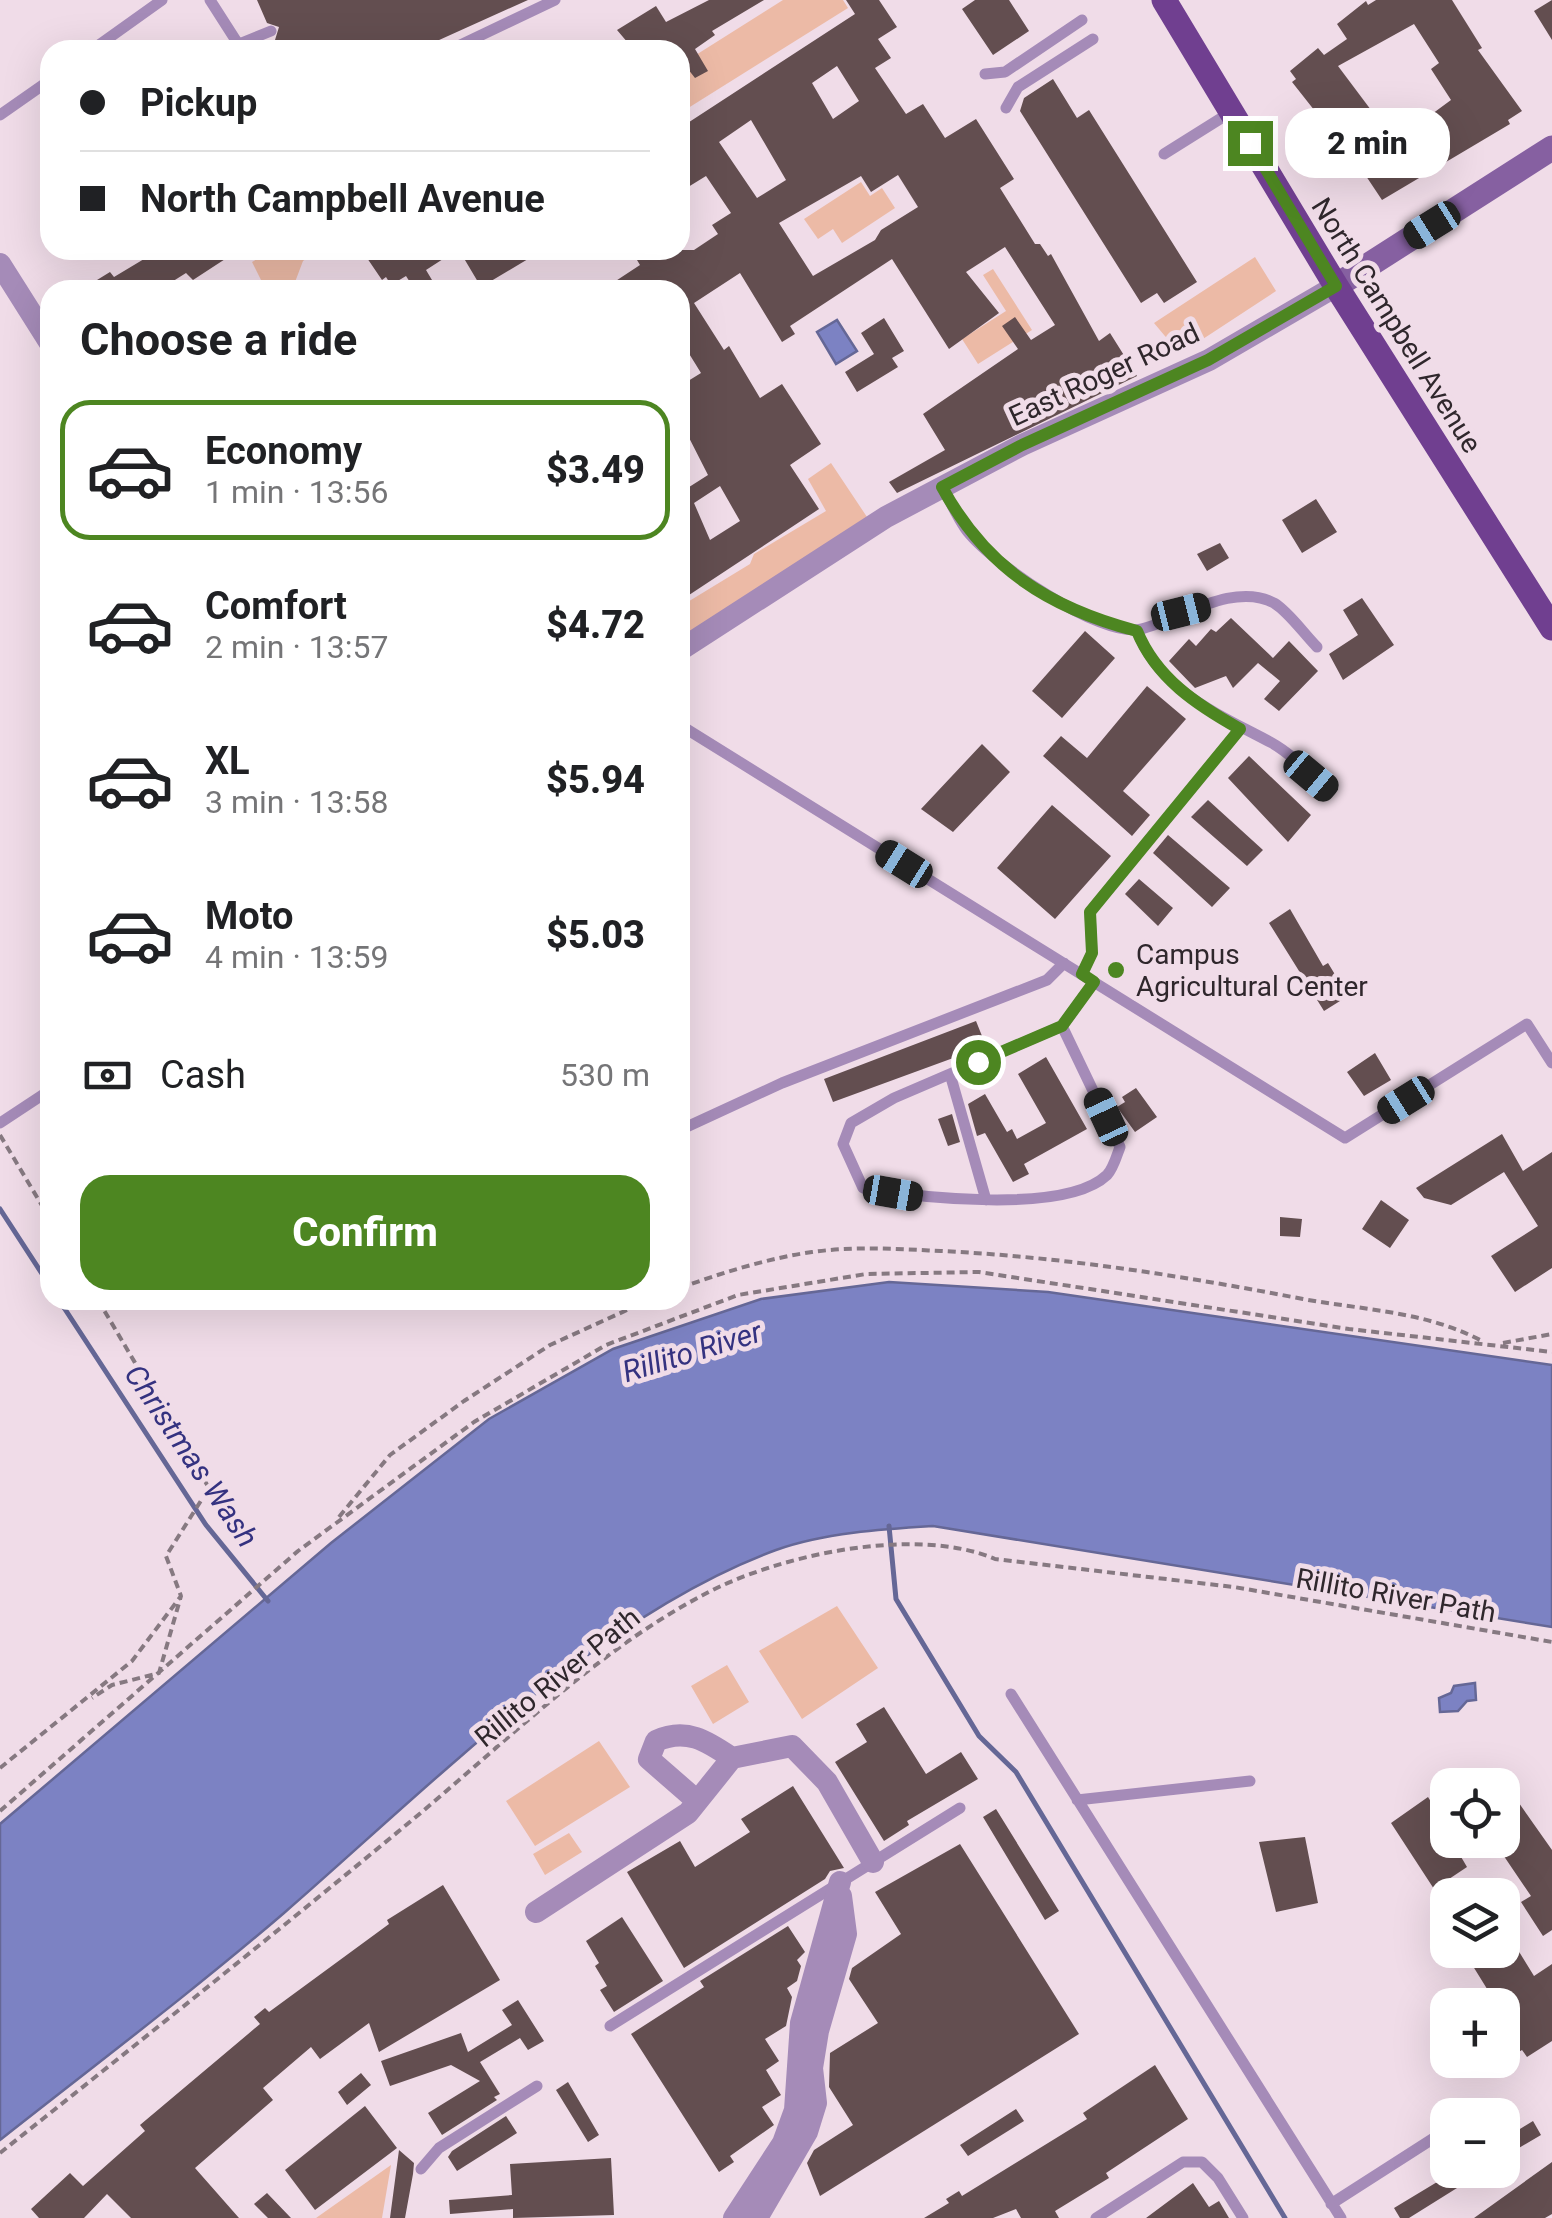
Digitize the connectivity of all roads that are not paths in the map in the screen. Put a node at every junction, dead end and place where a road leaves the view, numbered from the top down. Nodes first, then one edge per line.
1 (162, 0) edge
2 (210, 0) edge
3 (555, 0) edge
4 (1164, 0) edge
5 (1082, 20) dead end
6 (271, 31) dead end
7 (1093, 39) dead end
8 (106, 40) edge
9 (236, 40) edge
10 (254, 40) edge
11 (471, 40) edge
12 (985, 74) dead end
13 (40, 87) edge
14 (1006, 108) dead end
15 (1231, 112) junction
16 (0, 115) edge
17 (1552, 148) edge
18 (1164, 154) dead end
19 (0, 264) edge
20 (1336, 286) junction
21 (40, 327) edge
22 (942, 487) junction
23 (1552, 628) edge
24 (1137, 631) junction
25 (690, 644) edge
26 (1317, 648) dead end
27 (1240, 729) junction
28 (690, 731) edge
29 (1326, 789) dead end
30 (1064, 963) junction
31 (1082, 974) junction
32 (1094, 982) junction
33 (1062, 1026) junction
34 (1552, 1062) edge
35 (950, 1074) junction
36 (40, 1097) edge
37 (0, 1123) edge
38 (690, 1125) edge
39 (986, 1200) junction
40 (1011, 1694) dead end
41 (732, 1758) junction
42 (1250, 1780) dead end
43 (696, 1800) junction
44 (1078, 1800) junction
45 (960, 1808) dead end
46 (873, 1862) junction
47 (840, 1882) junction
48 (536, 1912) dead end
49 (816, 2002) junction
50 (610, 2026) dead end
51 (537, 2086) dead end
52 (1430, 2141) edge
53 (421, 2169) dead end
54 (1332, 2204) junction
55 (734, 2218) edge
56 (757, 2218) edge
57 (1096, 2218) edge
58 (1243, 2218) edge
59 (1341, 2218) edge

1 - 8 lane
2 - 9 lane
3 - 11 lane
4 - 15 main road, North Campbell Avenue
5 - 12 lane
6 - 10 lane
7 - 14 lane
13 - 16 lane
15 - 18 lane
15 - 20 main road, North Campbell Avenue
17 - 20 street, East Roger Road
19 - 21 street
20 - 22 street, East Roger Road
20 - 23 main road, North Campbell Avenue
22 - 24 lane
22 - 25 street, East Roger Road
24 - 26 lane
24 - 27 lane
27 - 29 lane
27 - 31 lane
28 - 30 lane
30 - 31 lane
30 - 38 lane
31 - 32 lane
32 - 33 lane
32 - 34 lane
33 - 35 lane
33 - 39 lane
35 - 39 lane
35 - 39 lane
36 - 37 lane
40 - 44 lane
41 - 43 street
41 - 43 street
41 - 46 street
42 - 44 lane
43 - 48 street
44 - 54 lane
45 - 46 lane
46 - 47 lane
47 - 49 street
47 - 50 lane
49 - 55 street
49 - 56 street
51 - 53 lane
52 - 54 lane
54 - 59 lane
57 - 58 lane

